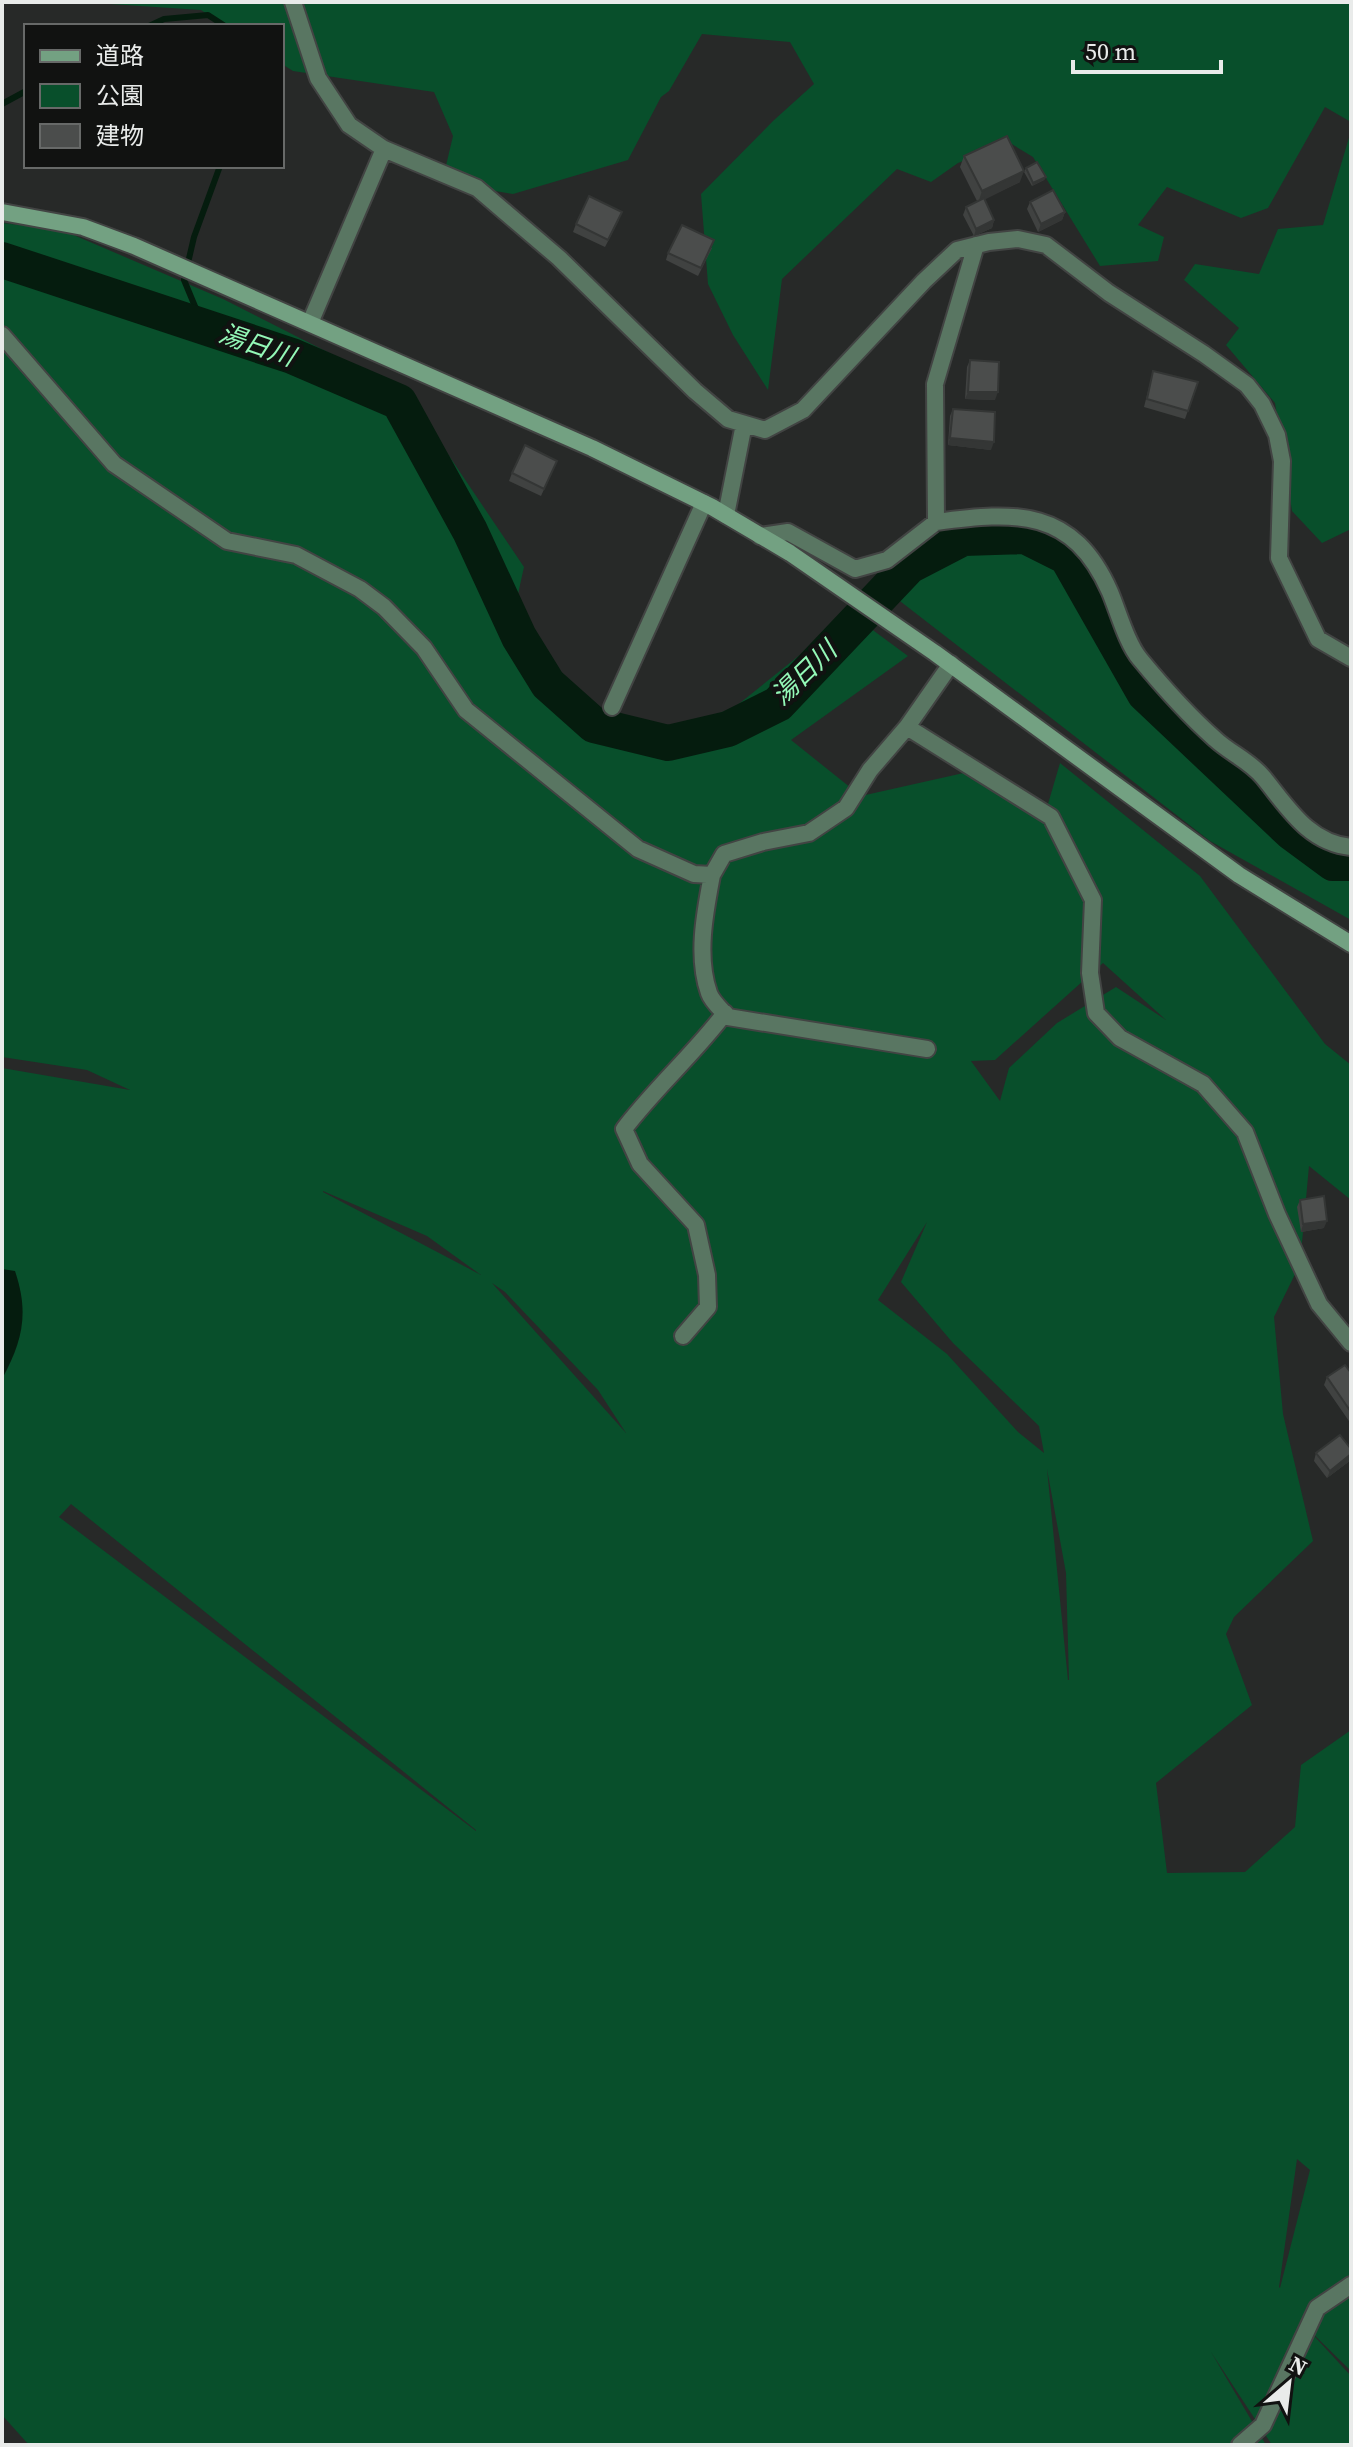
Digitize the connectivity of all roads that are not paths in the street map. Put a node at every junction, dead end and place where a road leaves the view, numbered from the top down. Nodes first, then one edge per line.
1 (293, 2) edge
2 (384, 149) junction
3 (2, 212) edge
4 (976, 245) junction
5 (310, 323) junction
6 (2, 335) edge
7 (744, 424) junction
8 (704, 503) junction
9 (726, 515) junction
10 (936, 522) junction
11 (760, 536) junction
12 (1351, 658) edge
13 (951, 664) junction
14 (612, 707) dead end
15 (907, 727) junction
16 (1351, 847) edge
17 (712, 875) junction
18 (1351, 944) edge
19 (725, 1013) junction
20 (927, 1049) dead end
21 (683, 1336) dead end
22 (1351, 1343) edge
23 (1351, 2285) edge
24 (1240, 2445) edge

1 - 2 street
2 - 5 street
2 - 7 street
3 - 5 street
4 - 7 street
4 - 10 street
4 - 12 street
5 - 8 street
6 - 17 street
7 - 9 street
8 - 9 street
8 - 14 street
9 - 11 street
10 - 11 street
10 - 16 street
11 - 13 street
13 - 15 street
13 - 18 street
15 - 17 street
15 - 22 street
17 - 19 street
19 - 20 street
19 - 21 street
23 - 24 street

